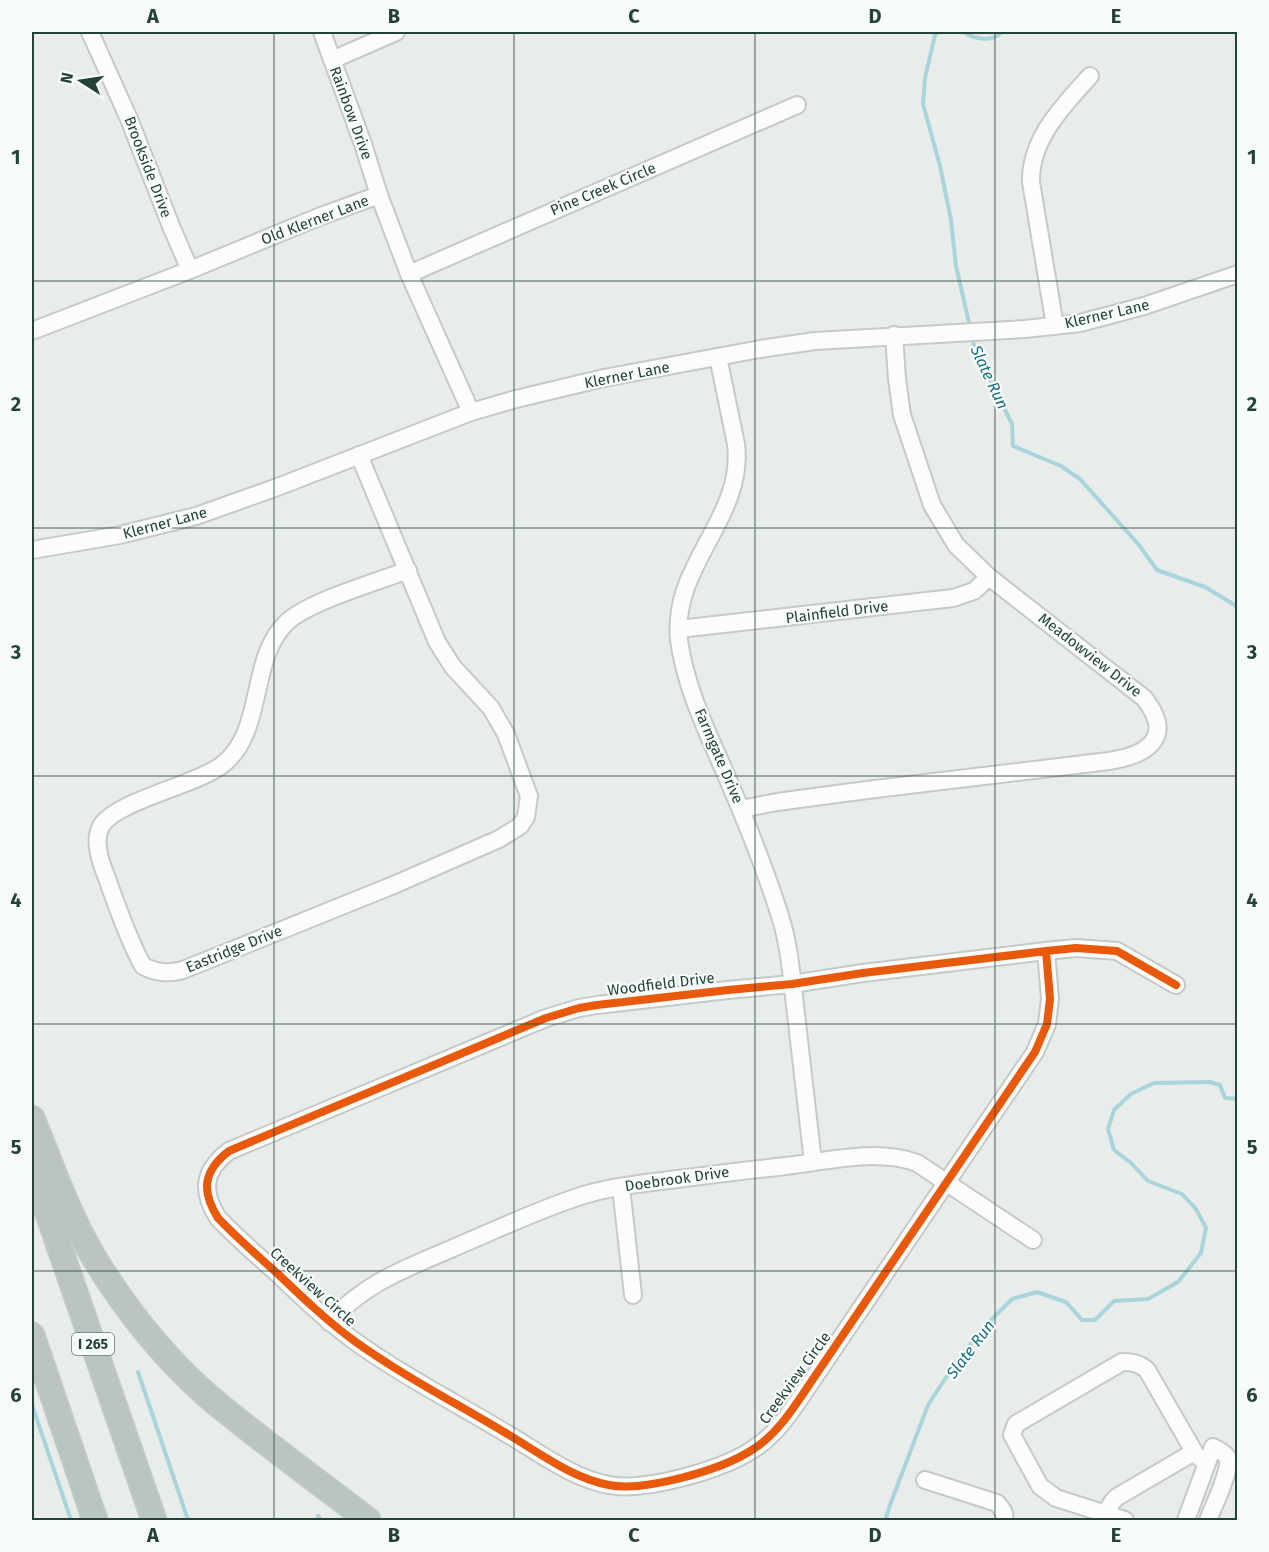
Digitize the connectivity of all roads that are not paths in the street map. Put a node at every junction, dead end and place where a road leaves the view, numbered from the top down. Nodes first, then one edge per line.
1 (90, 32) edge
2 (322, 32) edge
3 (396, 32) edge
4 (332, 60) junction
5 (1090, 76) dead end
6 (797, 105) dead end
7 (379, 195) junction
8 (190, 270) junction
9 (409, 274) junction
10 (1238, 274) edge
11 (1055, 326) junction
12 (32, 331) edge
13 (894, 335) junction
14 (718, 357) junction
15 (471, 412) junction
16 (359, 455) junction
17 (32, 550) edge
18 (408, 570) junction
19 (989, 577) junction
20 (679, 629) junction
21 (741, 809) junction
22 (1046, 951) junction
23 (792, 984) junction
24 (1176, 985) dead end
25 (32, 1118) edge
26 (813, 1162) junction
27 (32, 1168) edge
28 (946, 1184) junction
29 (621, 1186) junction
30 (210, 1206) joint
31 (1033, 1240) dead end
32 (633, 1295) dead end
33 (329, 1322) junction
34 (32, 1335) edge
35 (1194, 1452) junction
36 (1210, 1455) junction
37 (925, 1480) dead end
38 (1106, 1514) junction
39 (95, 1521) edge
40 (154, 1521) edge
41 (368, 1521) edge
42 (1004, 1521) edge
43 (1125, 1521) edge
44 (1186, 1521) edge
45 (1208, 1521) edge

1 - 8 street, Brookside Drive
2 - 4 street, Rainbow Drive
3 - 4 street
4 - 7 street, Rainbow Drive
5 - 11 street
6 - 9 street, Pine Creek Circle
7 - 8 street, Old Klerner Lane
7 - 9 street, Old Klerner Lane
8 - 12 street, Old Klerner Lane
9 - 15 street, Old Klerner Lane
10 - 11 street, Klerner Lane
11 - 13 street, Klerner Lane
13 - 14 street, Klerner Lane
13 - 19 street, Meadowview Drive
14 - 15 street, Klerner Lane
14 - 20 street, Farmgate Drive
15 - 16 street, Klerner Lane
16 - 17 street, Klerner Lane
16 - 18 street, Eastridge Drive
18 - 18 street, Eastridge Drive
19 - 20 street, Plainfield Drive
19 - 21 street, Meadowview Drive
20 - 21 street, Farmgate Drive
21 - 23 street, Farmgate Drive
22 - 23 street, Woodfield Drive
22 - 24 street, Woodfield Drive
22 - 28 street, Creekview Circle
23 - 26 street, Farmgate Drive
23 - 30 street, Woodfield Drive
25 - 41 highway
26 - 28 street, Doebrook Drive
26 - 29 street, Doebrook Drive
27 - 40 highway, I 265
28 - 31 street, Doebrook Drive
28 - 33 street, Creekview Circle
29 - 32 street
29 - 33 street, Doebrook Drive
30 - 33 street, Creekview Circle
34 - 39 highway
35 - 36 street
35 - 38 street
35 - 38 street
36 - 44 street
36 - 45 street
37 - 42 street
38 - 43 street

